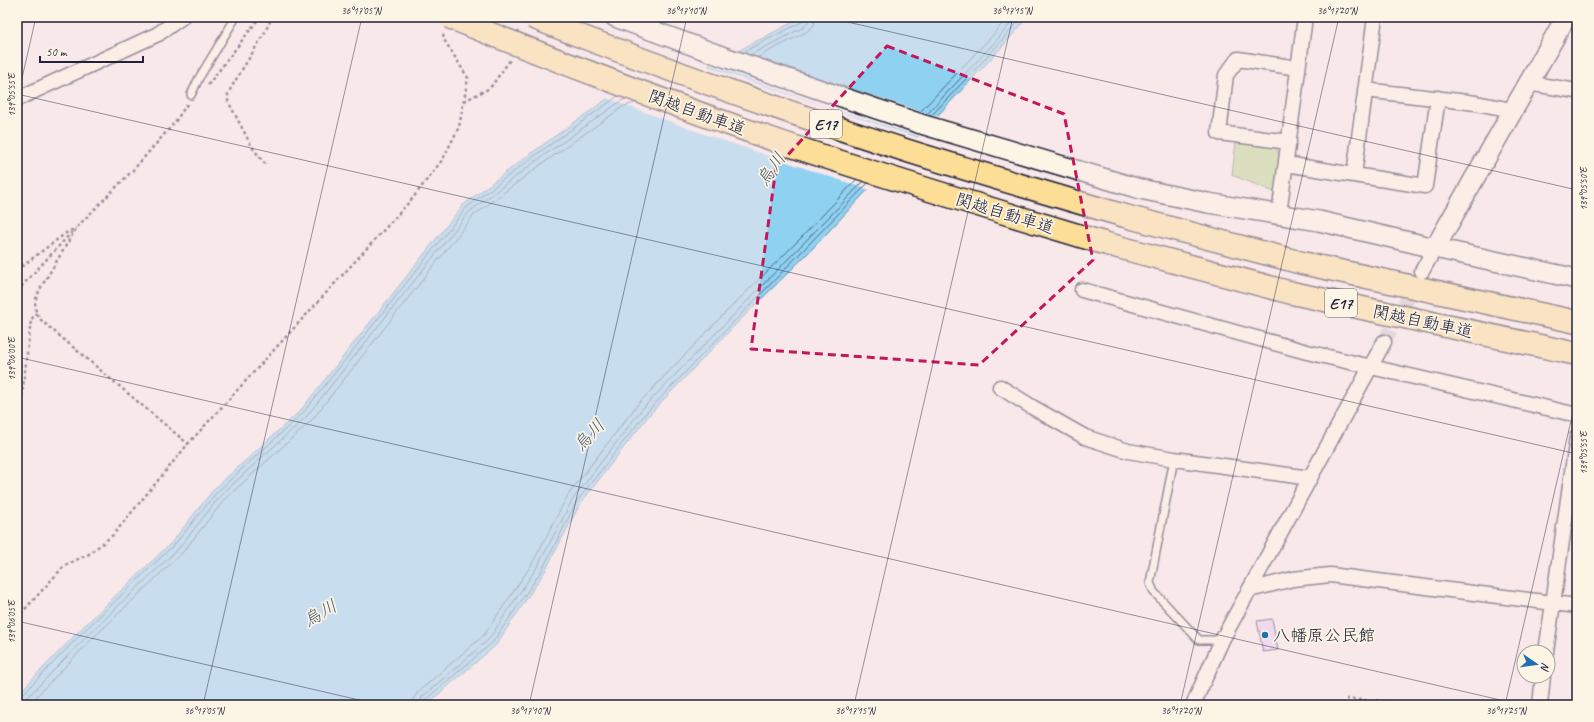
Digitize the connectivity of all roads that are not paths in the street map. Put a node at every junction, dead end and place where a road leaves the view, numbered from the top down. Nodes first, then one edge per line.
1 (182, 17) edge
2 (236, 17) edge
3 (532, 17) edge
4 (615, 17) edge
5 (1305, 17) edge
6 (1375, 17) edge
7 (1566, 17) edge
8 (446, 24) edge
9 (1298, 68) junction
10 (1528, 83) junction
11 (1365, 90) junction
12 (1577, 91) edge
13 (191, 95) road end
14 (1438, 98) junction
15 (17, 99) edge
16 (1512, 110) junction
17 (1289, 142) junction
18 (1286, 164) junction
19 (1354, 175) junction
20 (1279, 214) junction
21 (1434, 248) junction
22 (1422, 271) tunnel mouth
23 (1577, 279) edge
24 (1082, 290) dead end
25 (1577, 322) edge
26 (1384, 342) tunnel mouth
27 (1577, 354) edge
28 (1369, 367) junction
29 (1000, 387) dead end
30 (1577, 415) edge
31 (1577, 437) edge
32 (1174, 459) junction
33 (1310, 478) junction
34 (1249, 590) junction
35 (1552, 602) junction
36 (1577, 606) edge
37 (1222, 640) junction
38 (1547, 644) edge
39 (1542, 684) edge
40 (1193, 705) edge
41 (1540, 705) edge

1 - 15 street
2 - 13 lane
3 - 25 highway, 関越自動車道 / E17, bridge
4 - 20 street
5 - 9 street
6 - 11 street
7 - 10 street
8 - 27 highway, 関越自動車道 / E17, bridge
9 - 17 street
9 - 17 street
10 - 12 street
10 - 16 street
11 - 14 street
11 - 19 street
14 - 16 street
14 - 19 street
16 - 21 street
17 - 18 street
18 - 19 street
18 - 20 street
20 - 21 street
21 - 22 street
21 - 23 street
24 - 28 street
26 - 28 street
28 - 30 street
28 - 33 street
29 - 32 street
31 - 35 street
32 - 33 street
32 - 37 lane
33 - 34 street
34 - 35 street
34 - 37 street
35 - 36 street
35 - 38 street
37 - 40 street
39 - 41 street

